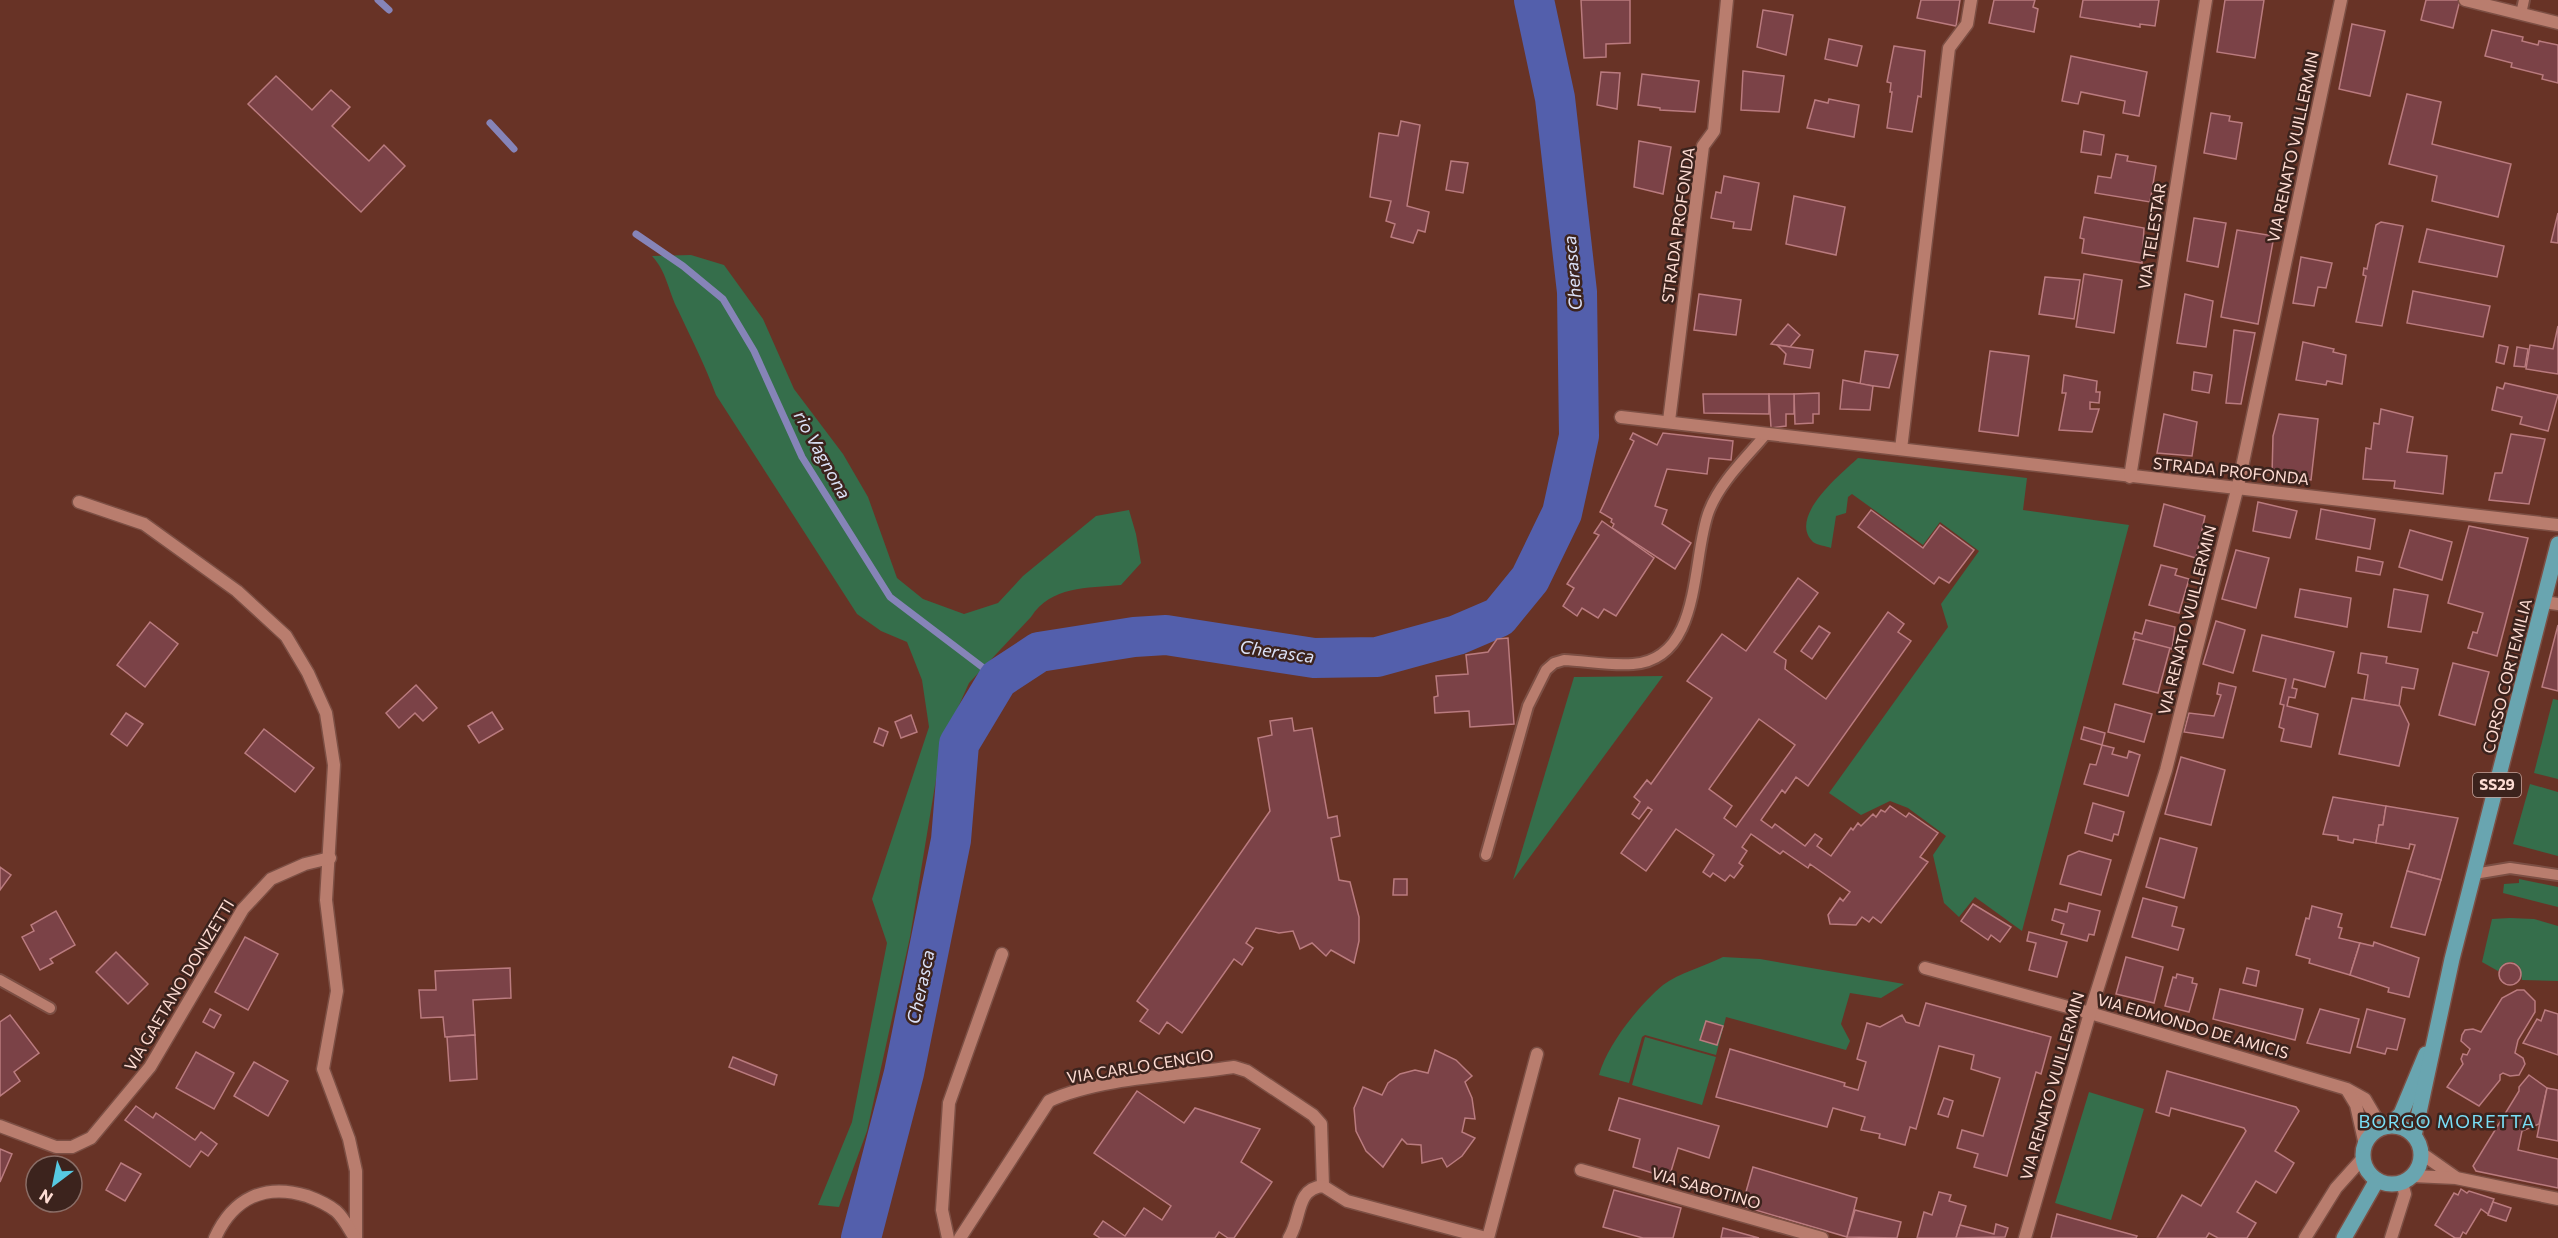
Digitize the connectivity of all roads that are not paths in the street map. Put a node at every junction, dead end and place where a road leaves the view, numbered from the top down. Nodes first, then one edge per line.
1 (1727, 0) edge
2 (1971, 0) edge
3 (2206, 0) edge
4 (2341, 0) edge
5 (2465, 0) edge
6 (2524, 0) edge
7 (2521, 14) junction
8 (2558, 23) edge
9 (1621, 417) dead end
10 (1669, 421) junction
11 (1766, 434) junction
12 (1901, 449) junction
13 (2130, 477) junction
14 (2238, 486) junction
15 (79, 502) dead end
16 (2558, 525) edge
17 (2558, 544) edge
18 (2551, 603) edge
19 (1486, 855) dead end
20 (330, 858) junction
21 (2474, 874) junction
22 (2558, 875) edge
23 (1002, 954) dead end
24 (1925, 968) dead end
25 (0, 980) edge
26 (50, 1008) dead end
27 (2090, 1013) junction
28 (2436, 1026) junction
29 (1537, 1054) dead end
30 (2347, 1089) junction
31 (0, 1126) edge
32 (2385, 1127) junction
33 (2414, 1136) junction
34 (2364, 1151) junction
35 (2421, 1153) junction
36 (1581, 1170) dead end
37 (2456, 1178) junction
38 (2407, 1179) junction
39 (2376, 1180) junction
40 (1323, 1186) junction
41 (2558, 1200) edge
42 (215, 1238) edge
43 (356, 1238) edge
44 (948, 1238) edge
45 (960, 1238) edge
46 (1289, 1238) edge
47 (1487, 1238) edge
48 (1822, 1238) edge
49 (2025, 1238) edge
50 (2305, 1238) edge
51 (2344, 1238) edge
52 (2391, 1238) edge

1 - 10 street, STRADA PROFONDA
2 - 12 street
3 - 13 street, VIA TELESTAR
4 - 14 street, VIA RENATO VUILLERMIN
5 - 7 street
6 - 7 lane
7 - 8 street
9 - 10 street, STRADA PROFONDA
10 - 11 street, STRADA PROFONDA
11 - 12 street, STRADA PROFONDA
11 - 19 lane
12 - 13 street, STRADA PROFONDA
13 - 14 street, STRADA PROFONDA
14 - 16 street, STRADA PROFONDA
14 - 27 street, VIA RENATO VUILLERMIN
15 - 20 street
17 - 18 main road, CORSO CORTEMILIA / SS29
18 - 21 main road, CORSO CORTEMILIA / SS29
20 - 31 street, VIA GAETANO DONIZETTI
20 - 43 street
21 - 22 lane
21 - 28 main road, CORSO CORTEMILIA / SS29
23 - 44 street
24 - 27 street, VIA EDMONDO DE AMICIS
25 - 26 lane
27 - 30 street, VIA EDMONDO DE AMICIS
27 - 49 street, VIA RENATO VUILLERMIN
28 - 32 main road, CORSO CORTEMILIA / SS29
28 - 33 main road, CORSO CORTEMILIA / SS29
29 - 47 street
30 - 32 street, VIA EDMONDO DE AMICIS
30 - 34 street
32 - 33 main road
32 - 34 main road
33 - 35 main road
34 - 39 main road
34 - 50 street
35 - 37 street
35 - 38 main road
36 - 48 street, VIA SABOTINO
37 - 38 street
37 - 41 street
38 - 39 main road
38 - 52 street
39 - 51 main road
40 - 45 street, VIA CARLO CENCIO
40 - 46 street
40 - 47 street
42 - 43 street

